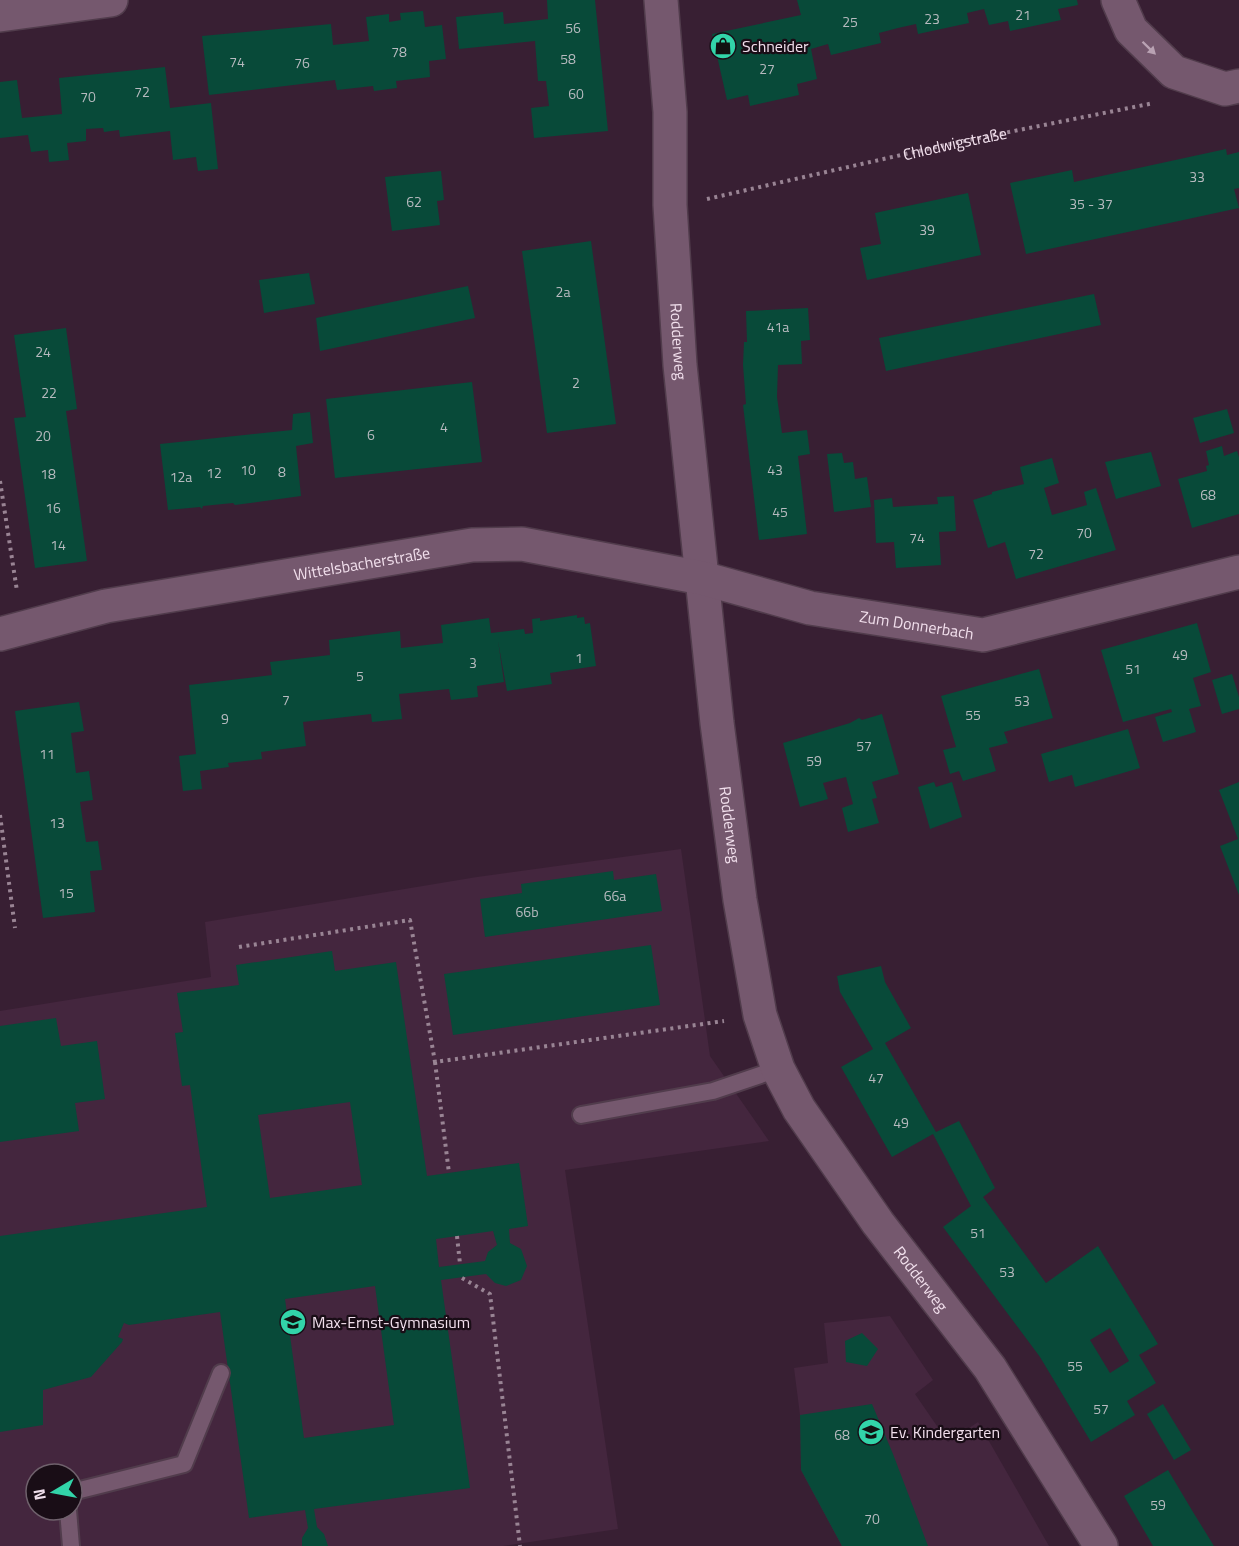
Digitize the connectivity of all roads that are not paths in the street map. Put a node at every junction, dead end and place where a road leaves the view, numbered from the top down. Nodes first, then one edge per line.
1 (111, 0) edge
2 (661, 0) edge
3 (1118, 0) edge
4 (0, 15) edge
5 (1232, 87) edge
6 (702, 578) junction
7 (1237, 580) edge
8 (12, 630) edge
9 (777, 1069) junction
10 (581, 1115) dead end
11 (221, 1373) dead end
12 (84, 1489) edge
13 (69, 1522) edge
14 (71, 1546) edge
15 (1101, 1546) edge

1 - 4 street
2 - 6 street, Rodderweg
3 -> 5 street
6 - 7 street, Zum Donnerbach
6 - 8 street, Wittelsbacherstraße
6 - 9 street, Rodderweg
9 - 10 lane
9 - 15 street, Rodderweg
11 - 12 lane
13 - 14 lane

